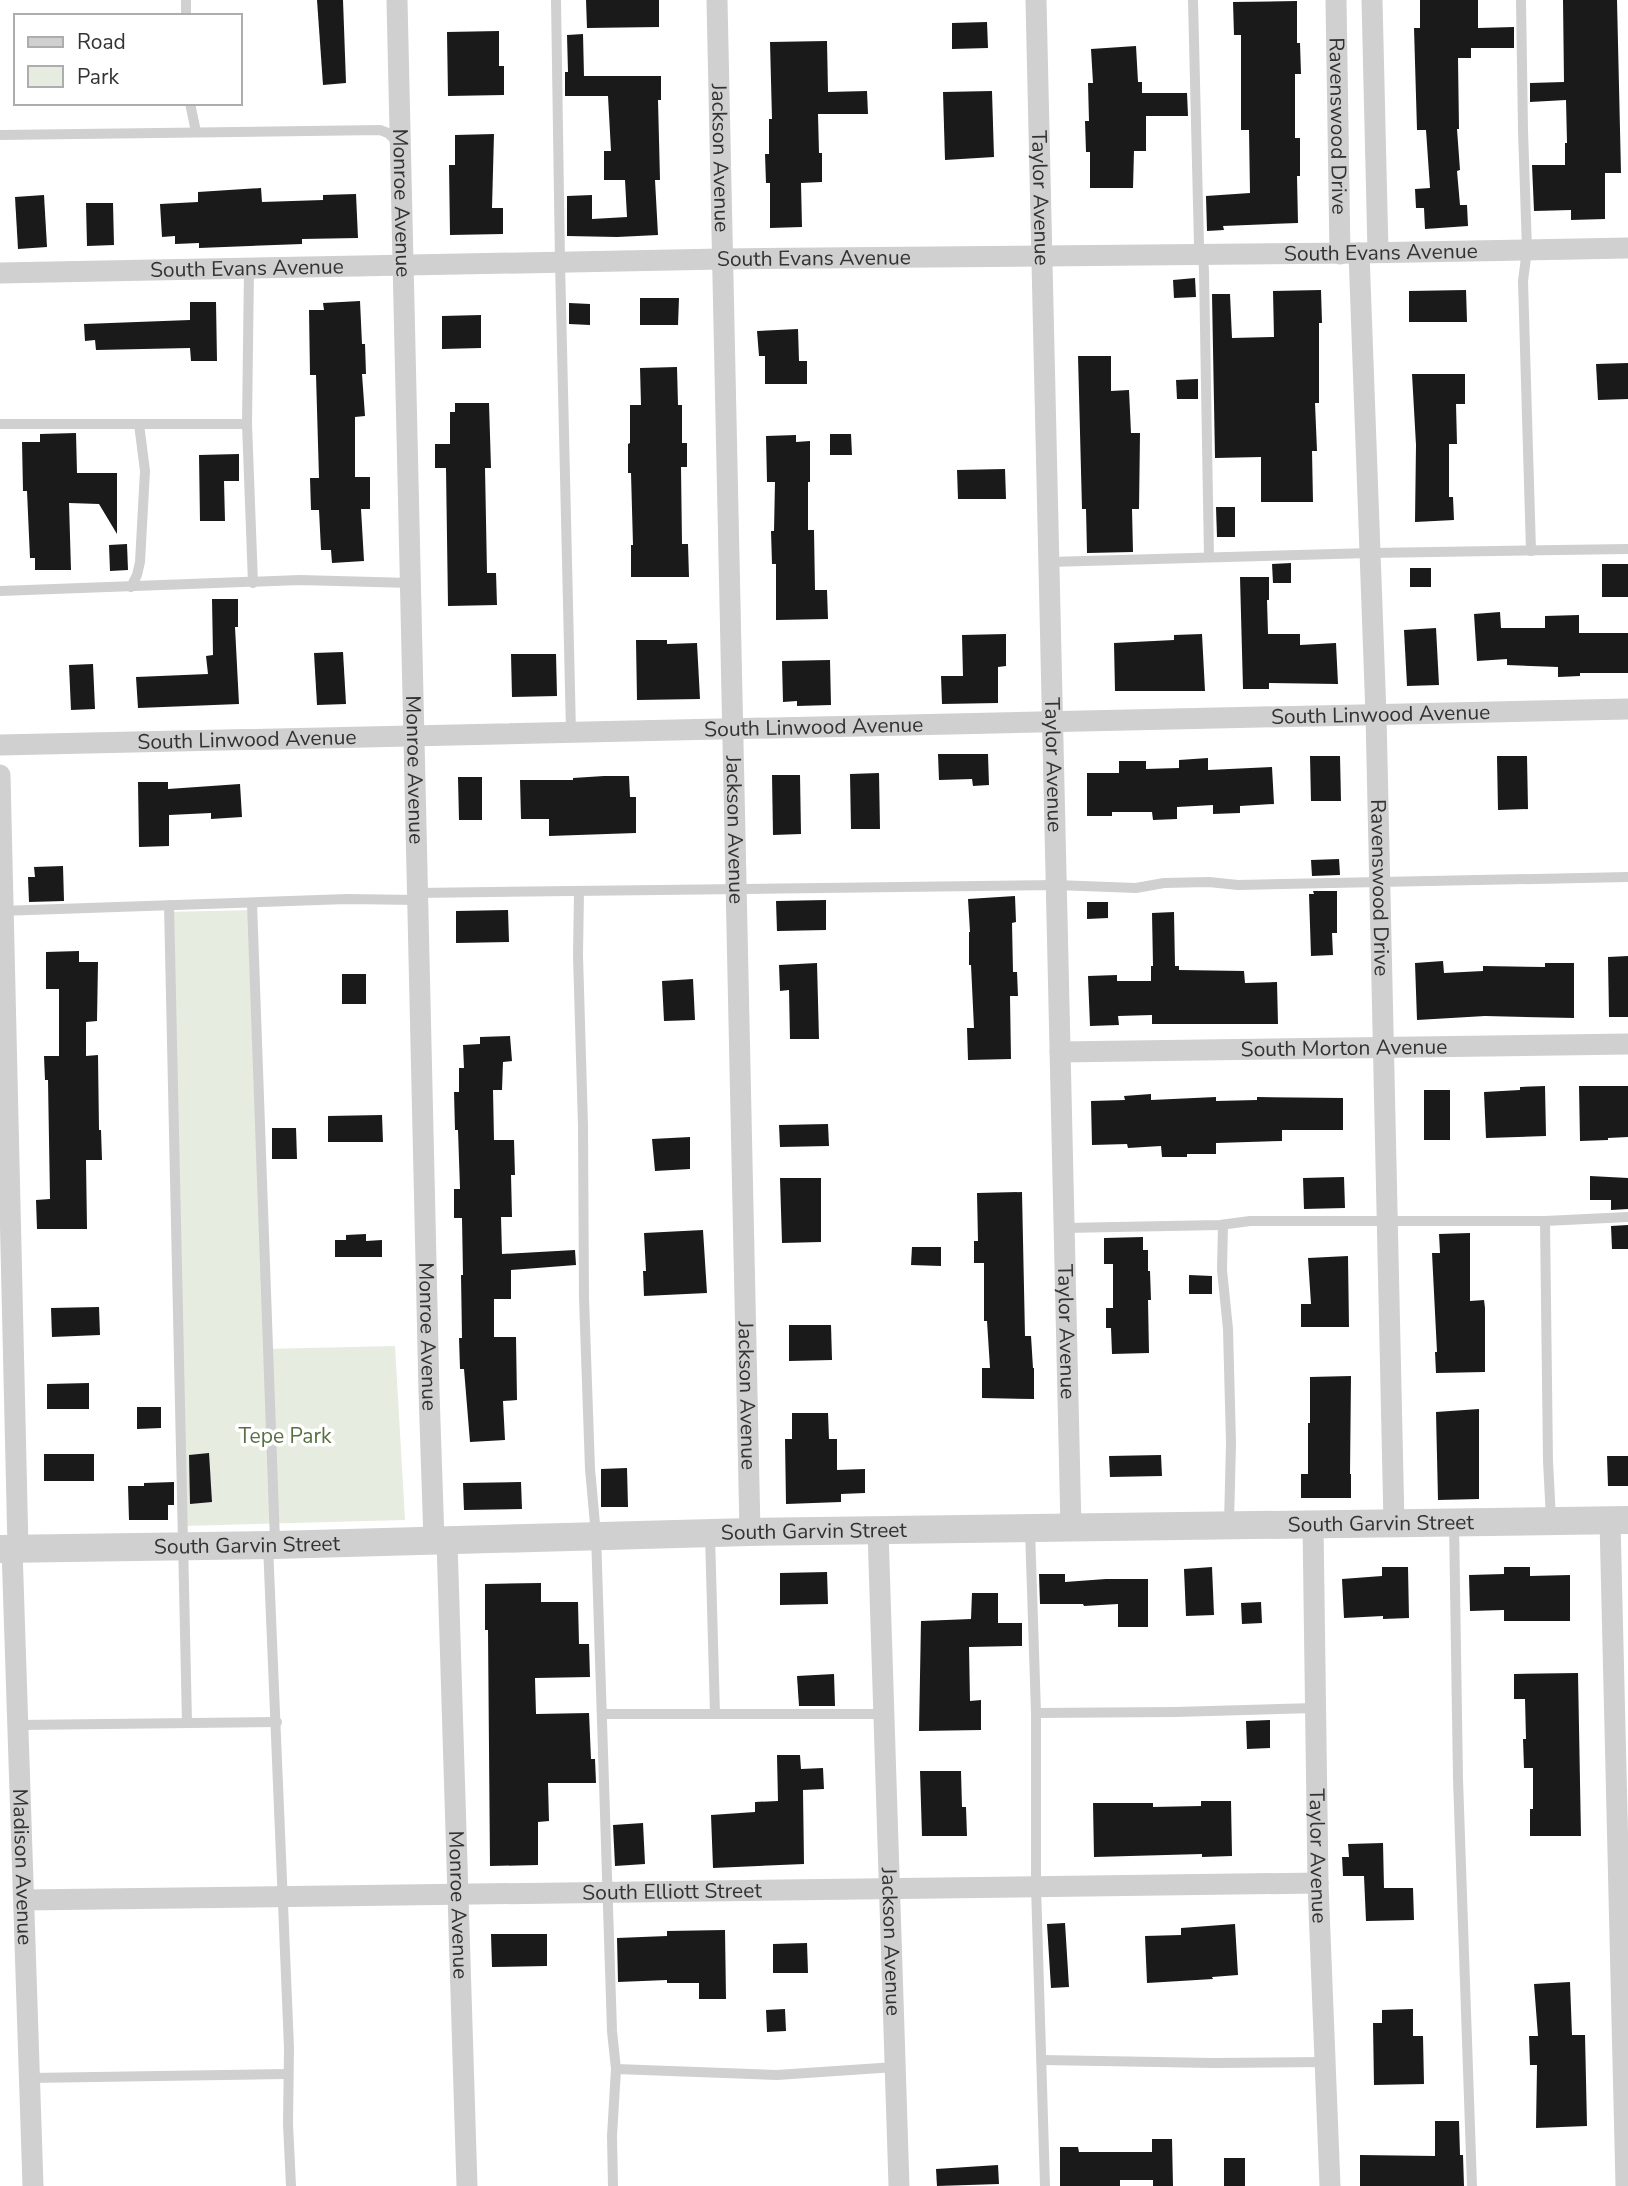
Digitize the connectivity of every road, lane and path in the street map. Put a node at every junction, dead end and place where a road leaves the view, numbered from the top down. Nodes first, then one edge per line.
1 (397, 0) edge
2 (556, 0) edge
3 (717, 0) edge
4 (1036, 0) edge
5 (1193, 0) edge
6 (1336, 0) edge
7 (1372, 0) edge
8 (1521, 0) edge
9 (190, 105) edge
10 (196, 132) junction
11 (0, 135) edge
12 (400, 145) junction
13 (1628, 248) edge
14 (1527, 250) junction
15 (1359, 253) junction
16 (1042, 255) junction
17 (1203, 255) junction
18 (722, 259) junction
19 (560, 262) junction
20 (402, 264) junction
21 (249, 268) junction
22 (0, 273) edge
23 (0, 424) edge
24 (139, 424) junction
25 (247, 424) junction
26 (1628, 549) edge
27 (1531, 551) junction
28 (1371, 553) junction
29 (1209, 557) junction
30 (1049, 562) junction
31 (253, 583) junction
32 (411, 583) junction
33 (131, 587) junction
34 (0, 591) edge
35 (1628, 709) edge
36 (1376, 715) junction
37 (1052, 722) junction
38 (733, 729) junction
39 (571, 732) junction
40 (415, 736) junction
41 (0, 745) edge
42 (0, 775) edge
43 (1628, 877) edge
44 (1378, 883) junction
45 (1056, 885) junction
46 (736, 890) junction
47 (579, 891) junction
48 (417, 897) junction
49 (251, 903) junction
50 (169, 905) junction
51 (1, 911) edge
52 (1628, 1044) edge
53 (1384, 1048) junction
54 (1060, 1052) junction
55 (1628, 1217) edge
56 (1545, 1221) junction
57 (1387, 1222) junction
58 (1223, 1225) junction
59 (1064, 1228) junction
60 (7, 1372) edge
61 (1619, 1520) edge
62 (1551, 1521) junction
63 (1454, 1522) junction
64 (1394, 1523) junction
65 (1313, 1525) junction
66 (1229, 1526) junction
67 (1030, 1529) junction
68 (1071, 1529) junction
69 (878, 1531) junction
70 (750, 1532) junction
71 (710, 1533) junction
72 (596, 1535) junction
73 (440, 1541) junction
74 (271, 1545) junction
75 (183, 1546) junction
76 (10, 1549) edge
77 (1315, 1708) junction
78 (1036, 1713) junction
79 (603, 1714) junction
80 (715, 1714) junction
81 (884, 1714) junction
82 (277, 1722) junction
83 (187, 1723) junction
84 (19, 1725) junction
85 (1318, 1883) junction
86 (1037, 1886) junction
87 (889, 1889) junction
88 (609, 1893) junction
89 (457, 1895) junction
90 (282, 1898) junction
91 (24, 1900) junction
92 (1042, 2060) junction
93 (1325, 2062) junction
94 (895, 2067) junction
95 (616, 2068) junction
96 (1625, 2071) edge
97 (288, 2074) junction
98 (30, 2078) junction
99 (33, 2186) edge
100 (291, 2186) edge
101 (467, 2186) edge
102 (613, 2186) edge
103 (899, 2186) edge
104 (1045, 2186) edge
105 (1330, 2186) edge
106 (1472, 2186) edge
107 (1626, 2186) edge

1 - 12 street, Monroe Avenue
2 - 19 lane
3 - 18 street, Jackson Avenue
4 - 16 street, Taylor Avenue
5 - 17 lane
6 - 15 street, Ravenswood Drive
7 - 15 street, Ravenswood Drive
8 - 14 lane
9 - 10 lane
10 - 11 lane
10 - 12 lane
12 - 20 street, Monroe Avenue
13 - 14 street, South Evans Avenue
14 - 15 street, South Evans Avenue
14 - 27 lane
15 - 17 street, South Evans Avenue
15 - 28 street, Ravenswood Drive
16 - 17 street, South Evans Avenue
16 - 18 street, South Evans Avenue
16 - 30 street, Taylor Avenue
17 - 29 lane
18 - 19 street, South Evans Avenue
18 - 38 street, Jackson Avenue
19 - 20 street, South Evans Avenue
19 - 39 lane
20 - 21 street, South Evans Avenue
20 - 32 street, Monroe Avenue
21 - 22 street, South Evans Avenue
21 - 25 lane
23 - 24 lane
24 - 25 lane
24 - 33 lane
25 - 31 lane
26 - 27 lane
27 - 28 lane
28 - 29 lane
28 - 36 street, Ravenswood Drive
29 - 30 lane
30 - 37 street, Taylor Avenue
31 - 32 lane
31 - 33 lane
32 - 40 street, Monroe Avenue
33 - 34 lane
35 - 36 street, South Linwood Avenue
36 - 37 street, South Linwood Avenue
36 - 44 street, Ravenswood Drive
37 - 38 street, South Linwood Avenue
37 - 45 street, Taylor Avenue
38 - 39 street, South Linwood Avenue
38 - 46 street, Jackson Avenue
39 - 40 street, South Linwood Avenue
40 - 41 street, South Linwood Avenue
40 - 48 street, Monroe Avenue
42 - 51 street, Madison Avenue
43 - 44 lane
44 - 45 lane
44 - 53 street, Ravenswood Drive
45 - 46 lane
45 - 54 street, Taylor Avenue
46 - 47 lane
46 - 70 street, Jackson Avenue
47 - 48 lane
47 - 72 lane
48 - 49 lane
48 - 73 street, Monroe Avenue
49 - 50 lane
49 - 74 lane
50 - 51 lane
50 - 75 lane
51 - 60 street, Madison Avenue
52 - 53 street, South Morton Avenue
53 - 54 street, South Morton Avenue
53 - 57 street, Ravenswood Drive
54 - 59 street, Taylor Avenue
55 - 56 lane
56 - 57 lane
56 - 62 lane
57 - 58 lane
57 - 64 street, Ravenswood Drive
58 - 59 lane
58 - 66 lane
59 - 68 street, Taylor Avenue
60 - 76 street, Madison Avenue
61 - 62 street, South Garvin Street
61 - 96 street
62 - 63 street, South Garvin Street
63 - 64 street, South Garvin Street
63 - 106 lane
64 - 65 street, South Garvin Street
65 - 66 street, South Garvin Street
65 - 77 street, Taylor Avenue
66 - 68 street, South Garvin Street
67 - 68 street, South Garvin Street
67 - 69 street, South Garvin Street
67 - 78 lane
69 - 70 street, South Garvin Street
69 - 81 street, Jackson Avenue
70 - 71 street, South Garvin Street
71 - 72 street, South Garvin Street
71 - 80 lane
72 - 73 street, South Garvin Street
72 - 79 lane
73 - 74 street, South Garvin Street
73 - 89 street, Monroe Avenue
74 - 75 street, South Garvin Street
74 - 82 lane
75 - 76 street, South Garvin Street
75 - 83 lane
76 - 84 street, Madison Avenue
77 - 78 lane
77 - 85 street, Taylor Avenue
78 - 86 lane
79 - 80 lane
79 - 88 lane
80 - 81 lane
81 - 87 street, Jackson Avenue
82 - 83 lane
82 - 90 lane
83 - 84 lane
84 - 91 street, Madison Avenue
85 - 86 street, South Elliott Street
85 - 93 street, Taylor Avenue
86 - 87 street, South Elliott Street
86 - 92 lane
87 - 88 street, South Elliott Street
87 - 94 street, Jackson Avenue
88 - 89 street, South Elliott Street
88 - 95 lane
89 - 90 street, South Elliott Street
89 - 101 street, Monroe Avenue
90 - 91 street, South Elliott Street
90 - 97 lane
91 - 98 street, Madison Avenue
92 - 93 lane
92 - 104 lane
93 - 105 street, Taylor Avenue
94 - 95 lane
94 - 103 street, Jackson Avenue
95 - 102 lane
96 - 107 street
97 - 98 lane
97 - 100 lane
98 - 99 street, Madison Avenue

